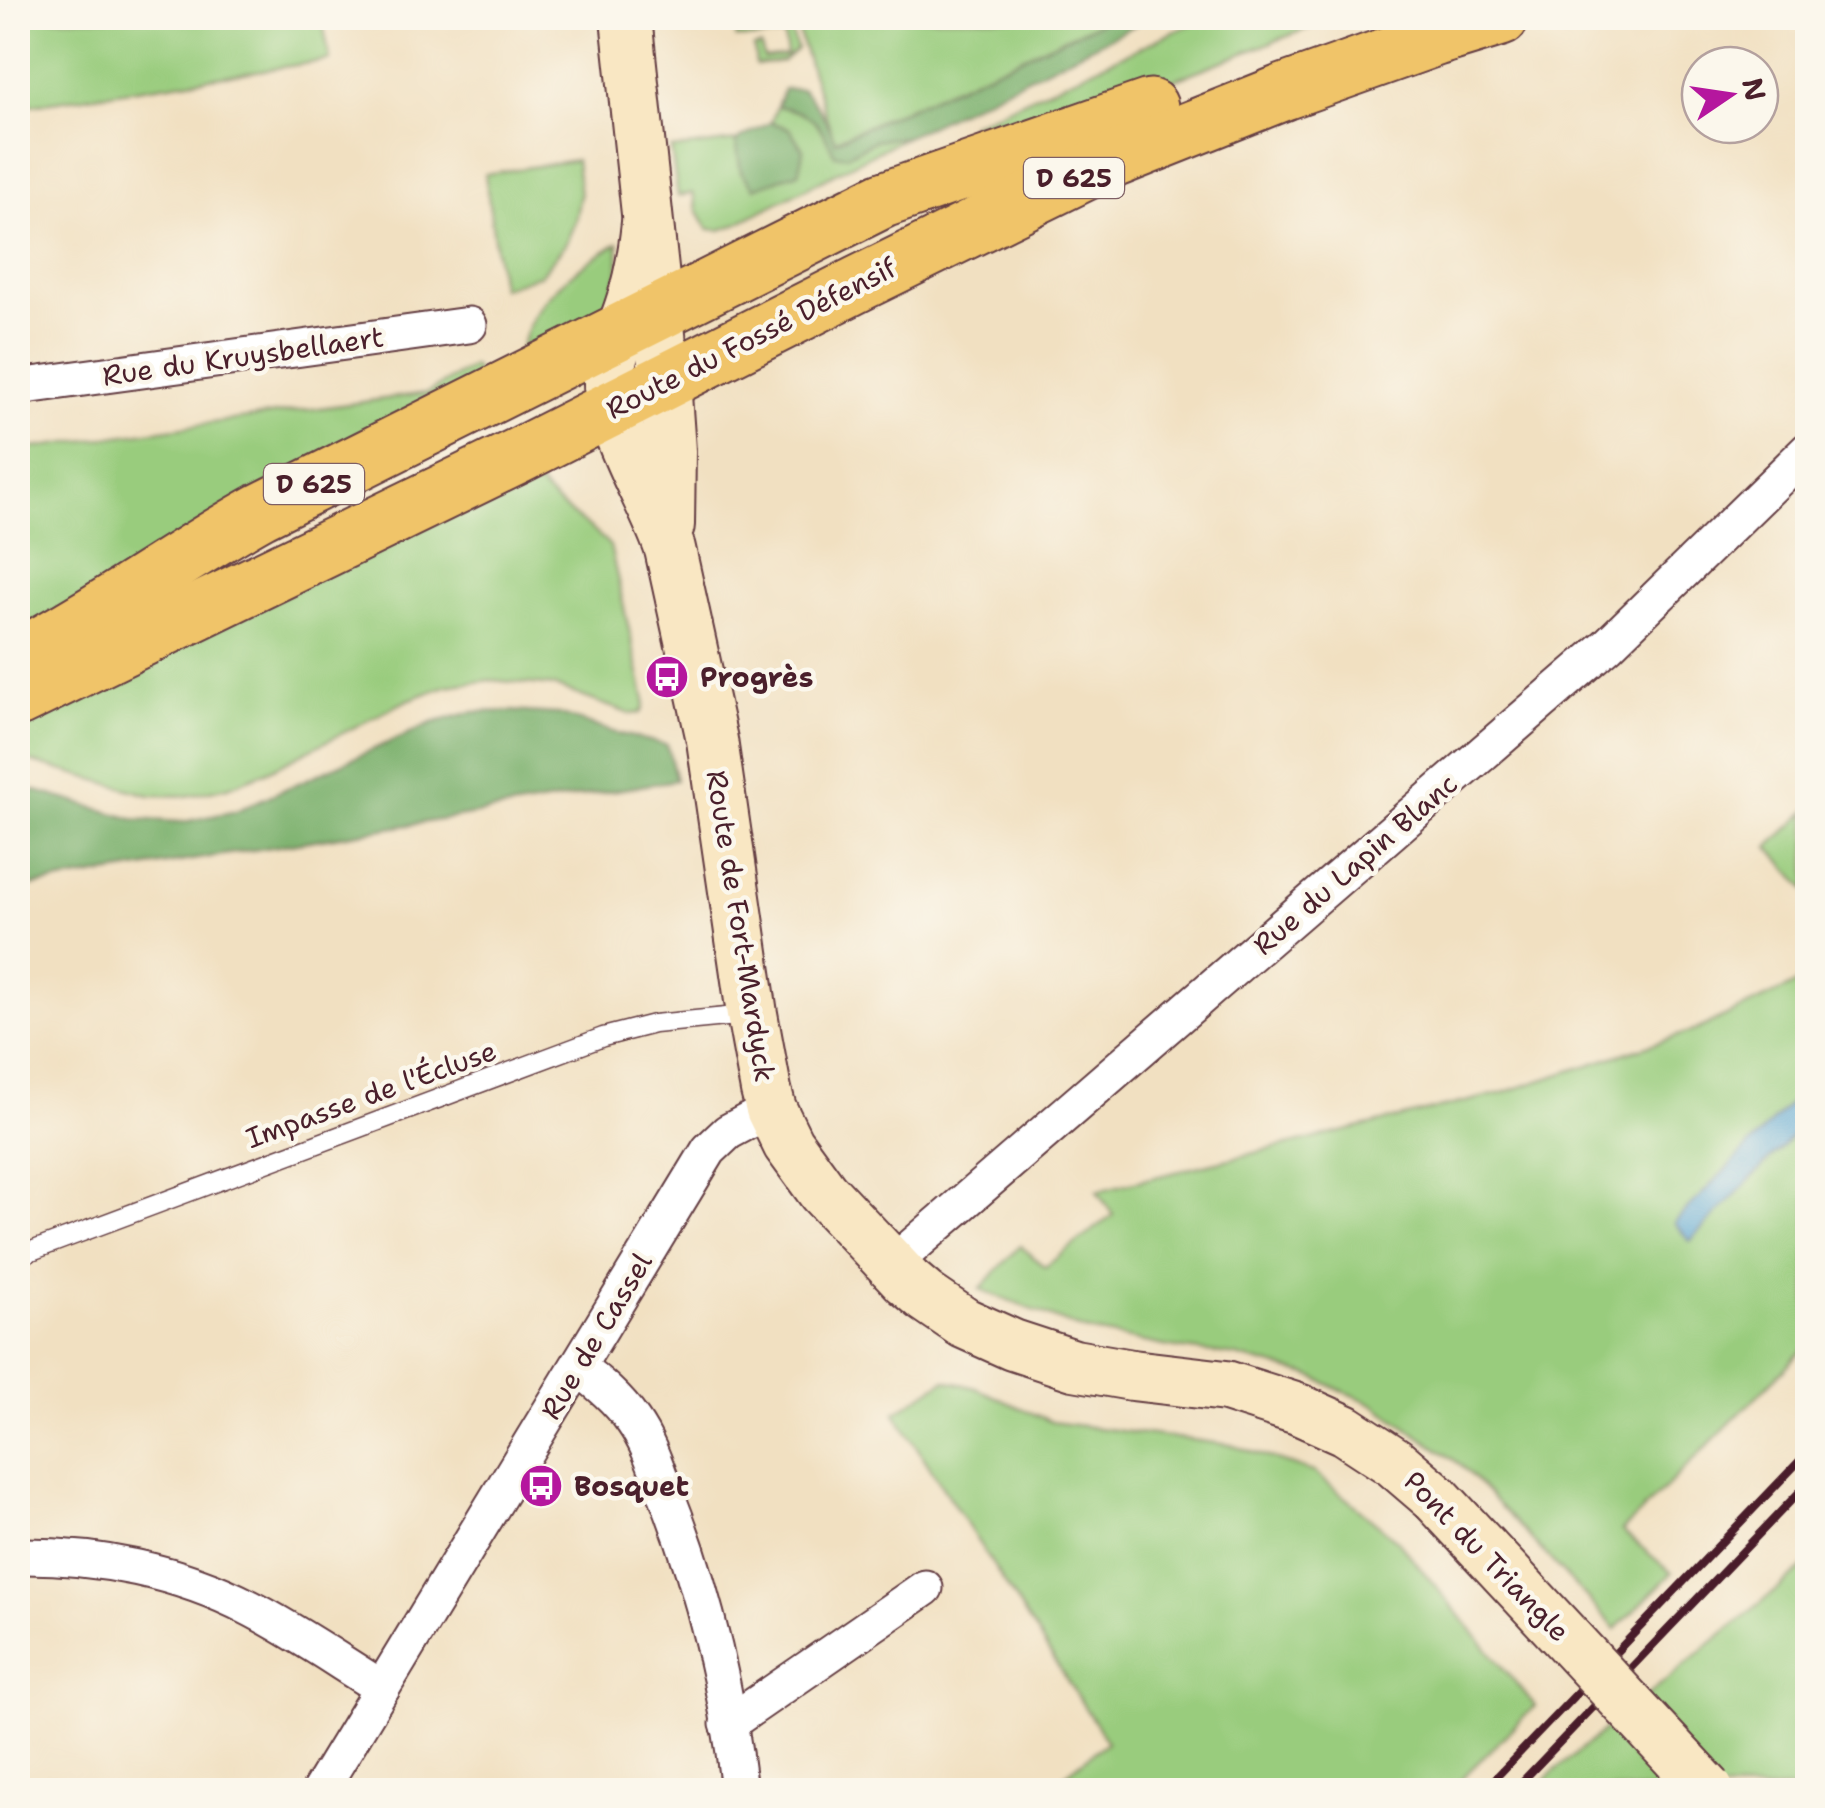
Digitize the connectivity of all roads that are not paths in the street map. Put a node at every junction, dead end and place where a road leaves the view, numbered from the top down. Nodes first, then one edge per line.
1 (626, 18) edge
2 (1392, 18) edge
3 (1502, 18) edge
4 (640, 320) junction
5 (469, 324) dead end
6 (665, 381) junction
7 (18, 388) edge
8 (612, 408) junction
9 (1808, 450) edge
10 (670, 549) junction
11 (18, 657) edge
12 (18, 699) edge
13 (752, 1014) junction
14 (770, 1109) junction
15 (18, 1256) edge
16 (891, 1264) junction
17 (578, 1368) junction
18 (18, 1556) edge
19 (925, 1588) dead end
20 (382, 1688) junction
21 (728, 1724) junction
22 (320, 1790) edge
23 (739, 1790) edge
24 (1708, 1790) edge

1 - 4 street, Route de Fort-Mardyck
2 - 4 main road, D 625
3 - 6 main road, Route du Fossé Défensif / D 625
4 - 6 street, Route de Fort-Mardyck
4 - 8 street, Route de Fort-Mardyck
4 - 11 main road, D 625
5 - 7 street, Rue du Kruysbellaert
6 - 8 main road, Route du Fossé Défensif / D 625
6 - 10 street, Route de Fort-Mardyck
8 - 10 street, Route de Fort-Mardyck
8 - 12 main road, Route du Fossé Défensif / D 625
9 - 16 street, Rue du Lapin Blanc
10 - 13 street, Route de Fort-Mardyck
13 - 14 street, Route de Fort-Mardyck
13 - 15 lane, Impasse de l'Écluse
14 - 16 street, Route de Fort-Mardyck
14 - 17 street, Rue de Cassel
16 - 24 street, Pont du Triangle, bridge
17 - 20 street, Rue de Cassel
17 - 21 street
18 - 20 street
19 - 21 street
20 - 22 street, Rue de Cassel
21 - 23 street

